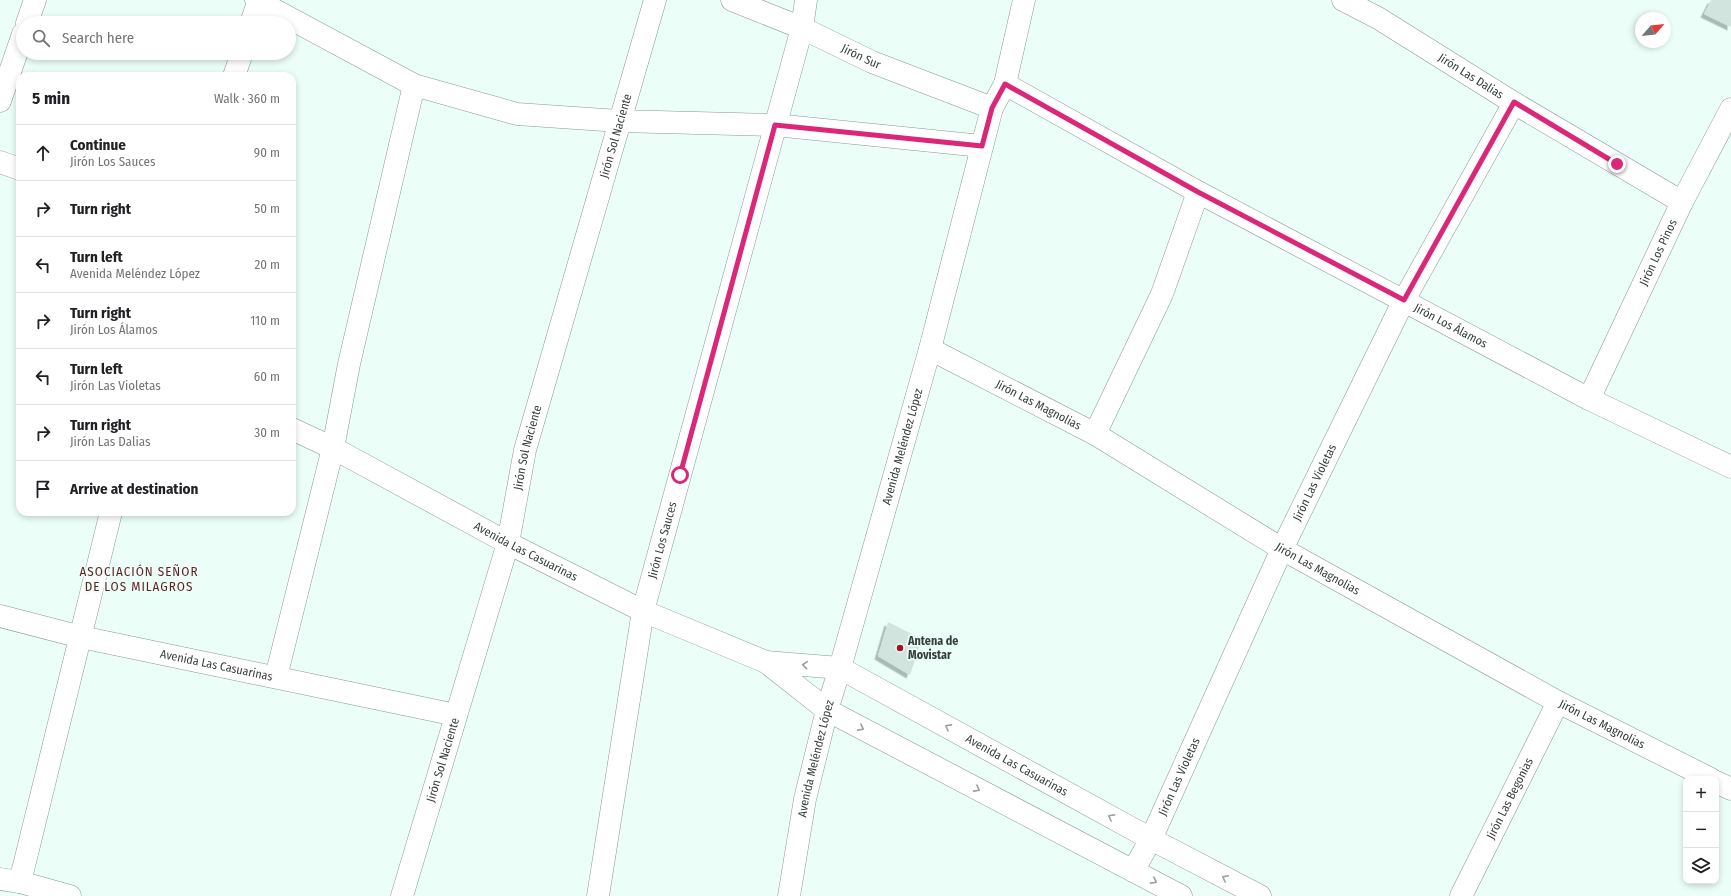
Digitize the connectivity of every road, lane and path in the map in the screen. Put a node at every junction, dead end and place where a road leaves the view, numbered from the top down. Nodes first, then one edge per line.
1 (35, 0) edge
2 (258, 0) edge
3 (655, 0) edge
4 (732, 0) edge
5 (806, 0) edge
6 (1024, 0) edge
7 (1343, 0) edge
8 (29, 16) edge
9 (253, 16) edge
10 (287, 16) edge
11 (296, 21) edge
12 (802, 28) junction
13 (16, 54) edge
14 (240, 60) edge
15 (235, 72) edge
16 (1005, 84) junction
17 (414, 85) junction
18 (0, 101) edge
19 (1514, 102) junction
20 (992, 108) junction
21 (1731, 109) edge
22 (619, 121) junction
23 (775, 125) junction
24 (982, 146) junction
25 (0, 162) edge
26 (16, 168) edge
27 (1198, 192) junction
28 (1682, 202) junction
29 (1404, 300) junction
30 (930, 348) junction
31 (1590, 399) junction
32 (296, 431) edge
33 (1095, 434) junction
34 (333, 448) junction
35 (1731, 467) edge
36 (110, 516) edge
37 (508, 543) junction
38 (1282, 549) junction
39 (643, 611) junction
40 (0, 616) edge
41 (81, 637) junction
42 (766, 662) junction
43 (840, 668) junction
44 (276, 677) junction
45 (1558, 702) junction
46 (827, 710) junction
47 (456, 715) junction
48 (1705, 776) edge
49 (1719, 783) edge
50 (1731, 789) edge
51 (1151, 839) junction
52 (1133, 871) junction
53 (10, 880) edge
54 (70, 896) edge
55 (402, 896) edge
56 (598, 896) edge
57 (789, 896) edge
58 (1181, 896) edge
59 (1260, 896) edge
60 (1461, 896) edge

1 - 8 street
2 - 9 street
2 - 10 street
3 - 22 street, Jirón Sol Naciente
4 - 12 street, Jirón Sur
5 - 12 street, Jirón Los Sauces
6 - 16 street, Avenida Meléndez López
7 - 19 street, Jirón Las Dalias
11 - 17 street
12 - 20 street, Jirón Sur
12 - 23 street, Jirón Los Sauces
13 - 18 street
14 - 15 street
16 - 20 street, Avenida Meléndez López
16 - 27 street, Jirón Los Álamos
17 - 22 street
17 - 34 street
19 - 28 street, Jirón Las Dalias
19 - 29 street, Jirón Las Violetas
20 - 24 street, Avenida Meléndez López
21 - 28 street, Jirón Los Pinos
22 - 23 street
22 - 37 street, Jirón Sol Naciente
23 - 24 street
23 - 39 street, Jirón Los Sauces
24 - 30 street, Avenida Meléndez López
25 - 26 street
27 - 29 street, Jirón Los Álamos
27 - 33 street
28 - 31 street, Jirón Los Pinos
29 - 31 street, Jirón Los Álamos
29 - 38 street, Jirón Las Violetas
30 - 33 street, Jirón Las Magnolias
30 - 43 street, Avenida Meléndez López
31 - 35 street, Jirón Los Álamos
32 - 34 street, Avenida Las Casuarinas
33 - 38 street, Jirón Las Magnolias
34 - 37 street, Avenida Las Casuarinas
34 - 44 street
36 - 41 street
37 - 39 street, Avenida Las Casuarinas
37 - 47 street, Jirón Sol Naciente
38 - 45 street, Jirón Las Magnolias
38 - 51 street, Jirón Las Violetas
39 - 42 street, Avenida Las Casuarinas
39 - 56 street, Jirón Los Sauces
40 - 41 street, Avenida Las Casuarinas
41 - 44 street, Avenida Las Casuarinas
41 - 53 street
43 -> 42 street, Avenida Las Casuarinas
42 - 46 street, Avenida Las Casuarinas
43 - 46 street, Avenida Meléndez López
51 -> 43 street, Avenida Las Casuarinas
44 - 47 street, Avenida Las Casuarinas
45 - 48 street, Jirón Las Magnolias
45 - 60 street, Jirón Las Begonias
46 -> 52 street, Avenida Las Casuarinas
46 - 57 street, Avenida Meléndez López
47 - 55 street, Jirón Sol Naciente
49 - 50 street
51 - 52 street, Jirón Las Violetas
59 -> 51 street, Avenida Las Casuarinas
52 -> 58 street, Avenida Las Casuarinas
53 - 54 street

